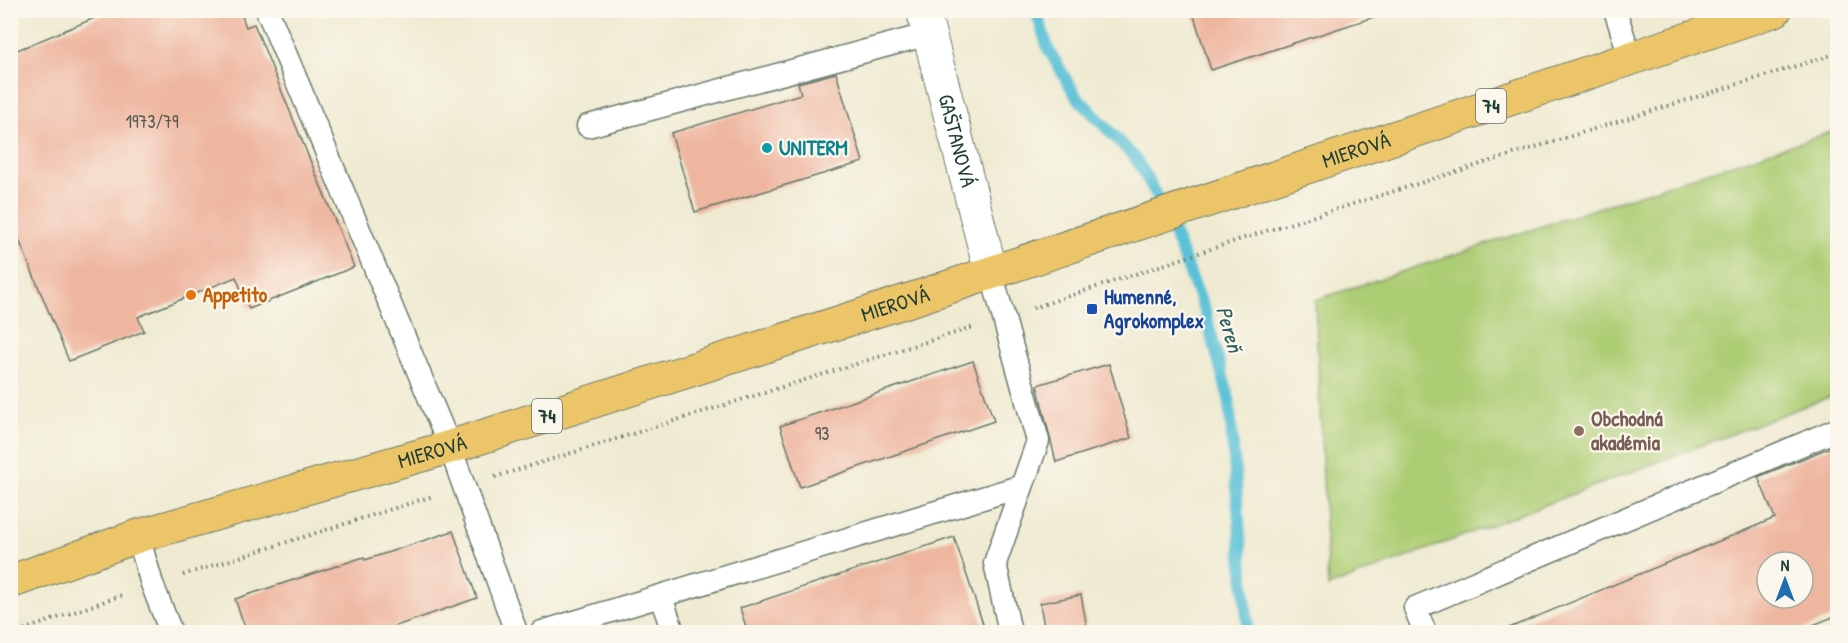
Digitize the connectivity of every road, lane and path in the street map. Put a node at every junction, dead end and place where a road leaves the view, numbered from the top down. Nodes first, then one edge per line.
1 (267, 10) edge
2 (1615, 10) edge
3 (1775, 10) edge
4 (926, 22) edge
5 (1838, 53) edge
6 (1631, 60) junction
7 (588, 126) dead end
8 (991, 272) junction
9 (1003, 318) junction
10 (1838, 429) edge
11 (450, 447) junction
12 (1022, 486) junction
13 (465, 487) junction
14 (138, 536) junction
15 (10, 582) edge
16 (152, 584) junction
17 (661, 597) junction
18 (18, 633) edge
19 (171, 633) edge
20 (516, 633) edge
21 (542, 633) edge
22 (673, 633) edge
23 (1010, 633) edge
24 (1425, 633) edge

1 - 11 lane
2 - 6 lane
3 - 6 main road, MIEROVÁ / 74
4 - 7 lane
4 - 8 street, GAŠTANOVÁ
5 - 9 path
6 - 8 main road, MIEROVÁ / 74
8 - 9 lane
8 - 11 main road, MIEROVÁ / 74
9 - 12 lane
9 - 13 path
10 - 24 lane
11 - 13 lane
11 - 14 main road, MIEROVÁ / 74
12 - 17 lane
12 - 23 lane
13 - 16 path
13 - 20 lane
14 - 15 main road, MIEROVÁ / 74
14 - 16 lane
16 - 18 path
16 - 19 lane
17 - 21 lane
17 - 22 lane

